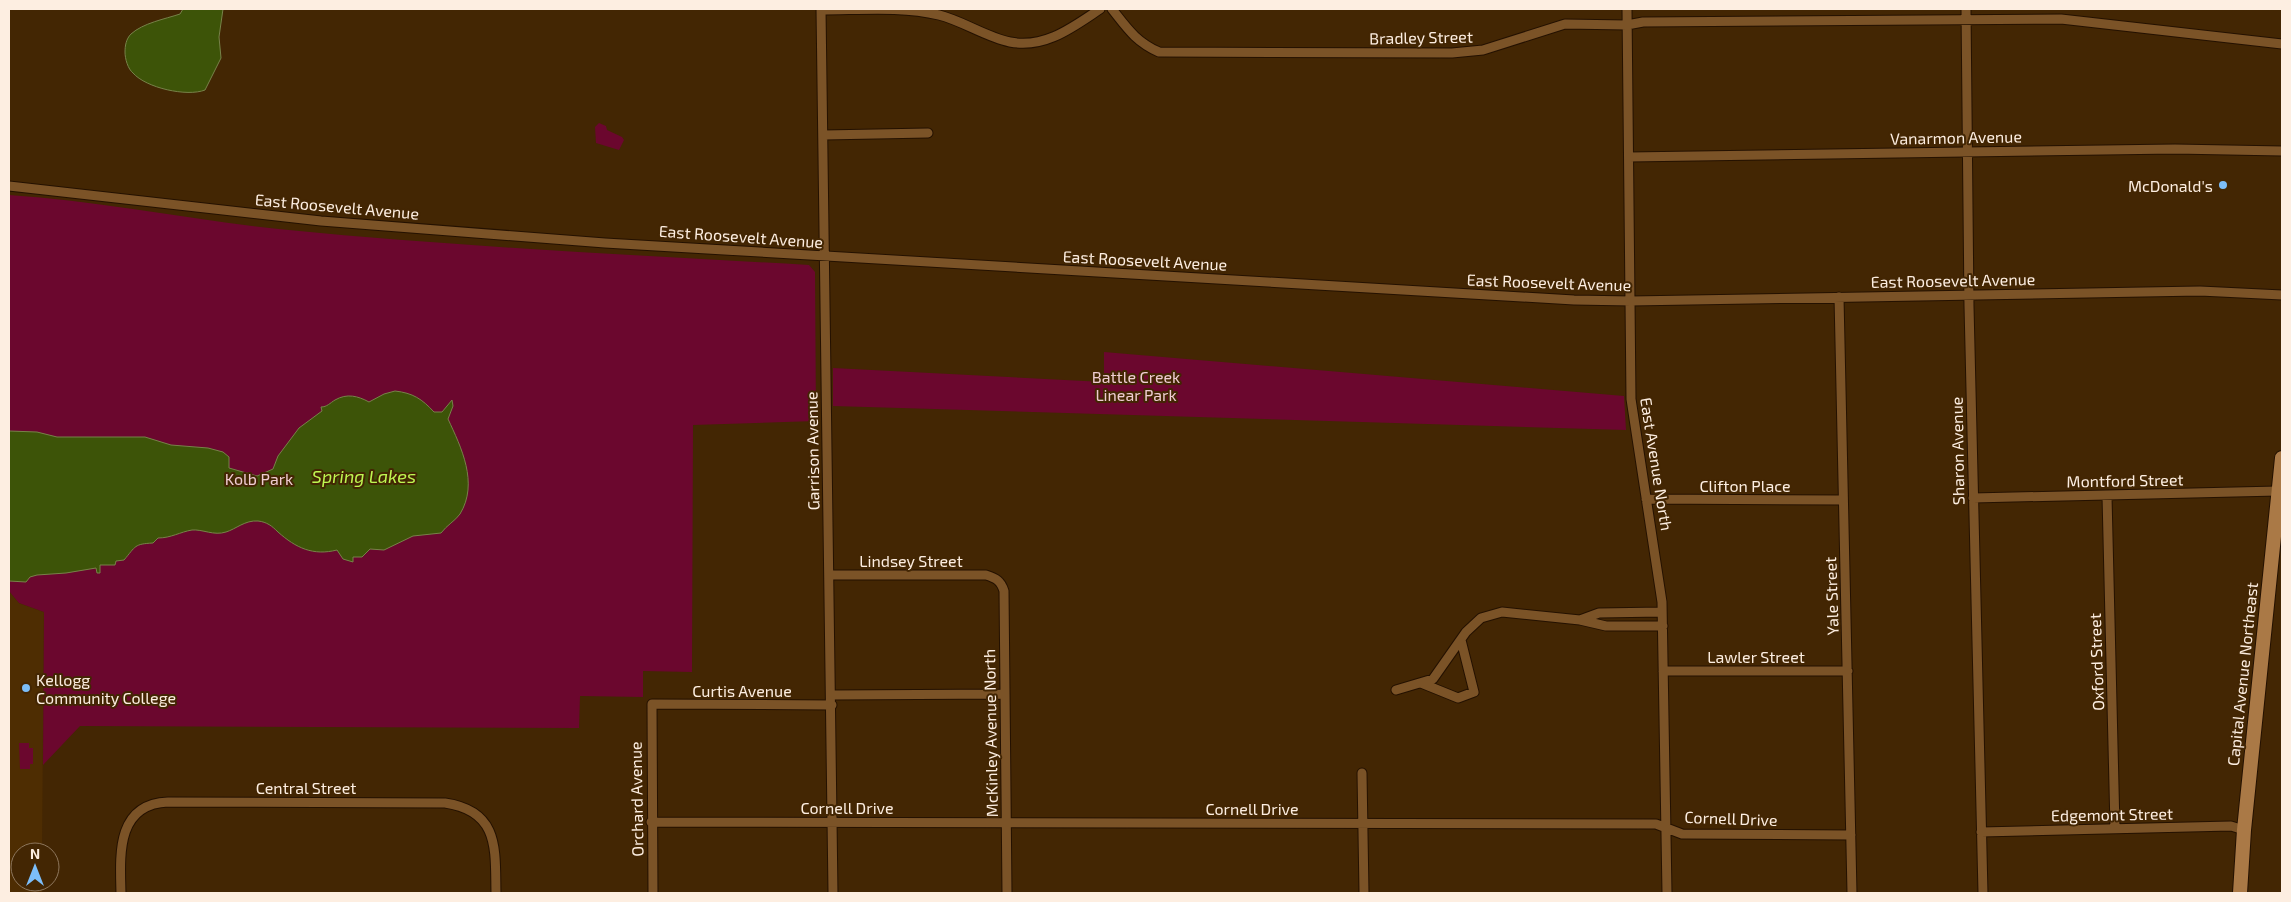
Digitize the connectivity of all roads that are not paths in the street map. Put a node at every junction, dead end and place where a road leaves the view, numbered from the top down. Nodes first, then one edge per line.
1 (821, 9) edge
2 (1100, 9) edge
3 (1112, 9) edge
4 (1627, 9) edge
5 (1967, 14) edge
6 (1628, 25) junction
7 (2282, 44) edge
8 (928, 133) dead end
9 (824, 135) junction
10 (2282, 151) edge
11 (1968, 152) junction
12 (1629, 157) junction
13 (9, 186) edge
14 (826, 257) junction
15 (1969, 294) junction
16 (2282, 295) edge
17 (1839, 297) junction
18 (1631, 300) junction
19 (2282, 458) edge
20 (2278, 491) junction
21 (2106, 496) junction
22 (1973, 498) junction
23 (1646, 500) junction
24 (1843, 500) junction
25 (830, 576) junction
26 (992, 577) joint
27 (1662, 612) junction
28 (1580, 620) junction
29 (1663, 626) junction
30 (1461, 640) junction
31 (1663, 671) junction
32 (1848, 671) junction
33 (1421, 683) junction
34 (1396, 690) dead end
35 (1004, 694) junction
36 (832, 696) junction
37 (652, 704) joint
38 (832, 705) junction
39 (1362, 773) dead end
40 (651, 822) junction
41 (832, 822) junction
42 (1006, 822) junction
43 (1363, 824) junction
44 (1667, 827) junction
45 (2115, 828) junction
46 (2244, 830) junction
47 (1981, 832) junction
48 (1851, 836) junction
49 (121, 893) edge
50 (496, 893) edge
51 (653, 893) edge
52 (833, 893) edge
53 (1007, 893) edge
54 (1364, 893) edge
55 (1668, 893) edge
56 (1852, 893) edge
57 (1983, 893) edge
58 (2240, 893) edge

1 - 2 street
1 - 9 street, Garrison Avenue
3 - 6 street, Bradley Street
4 - 6 street, East Avenue North
5 - 6 street, Bradley Street
5 - 7 street, Bradley Street
5 - 11 street, Sharon Avenue
6 - 12 street, East Avenue North
8 - 9 street
9 - 14 street, Garrison Avenue
10 - 11 street, Vanarmon Avenue
11 - 12 street, Vanarmon Avenue
11 - 15 street, Sharon Avenue
12 - 18 street, East Avenue North
13 - 14 street, East Roosevelt Avenue
14 - 18 street, East Roosevelt Avenue
14 - 25 street, Garrison Avenue
15 - 16 street, East Roosevelt Avenue
15 - 17 street, East Roosevelt Avenue
15 - 22 street, Sharon Avenue
17 - 18 street, East Roosevelt Avenue
17 - 24 street, Yale Street
18 - 23 street, East Avenue North
19 - 20 main road, Capital Avenue Northeast
20 - 21 street, Montford Street
20 - 46 main road, Capital Avenue Northeast
21 - 22 street, Montford Street
21 - 45 street, Oxford Street
22 - 47 street, Sharon Avenue
23 - 24 street, Clifton Place
23 - 27 street, East Avenue North
24 - 32 street, Yale Street
25 - 26 street, Lindsey Street
25 - 36 street, Garrison Avenue
26 - 35 street, McKinley Avenue North
27 - 28 street
27 - 29 street, East Avenue North
28 - 29 street
28 - 30 street
29 - 31 street, East Avenue North
30 - 33 street
30 - 33 street
31 - 32 street, Lawler Street
31 - 44 street, East Avenue North
32 - 48 street, Yale Street
33 - 34 street
35 - 36 street
35 - 42 street, McKinley Avenue North
36 - 38 street, Garrison Avenue
37 - 38 street, Curtis Avenue
37 - 40 street, Orchard Avenue
38 - 41 street, Garrison Avenue
39 - 43 street
40 - 41 street, Cornell Drive
40 - 51 street, Orchard Avenue
41 - 42 street, Cornell Drive
41 - 52 street, Garrison Avenue
42 - 43 street, Cornell Drive
42 - 53 street, McKinley Avenue North
43 - 44 street, Cornell Drive
43 - 54 street
44 - 48 street, Cornell Drive
44 - 55 street, East Avenue North
45 - 46 street, Edgemont Street
45 - 47 street, Edgemont Street
46 - 58 main road, Capital Avenue Northeast
47 - 57 street, Sharon Avenue
48 - 56 street, Yale Street
49 - 50 street, Central Street

